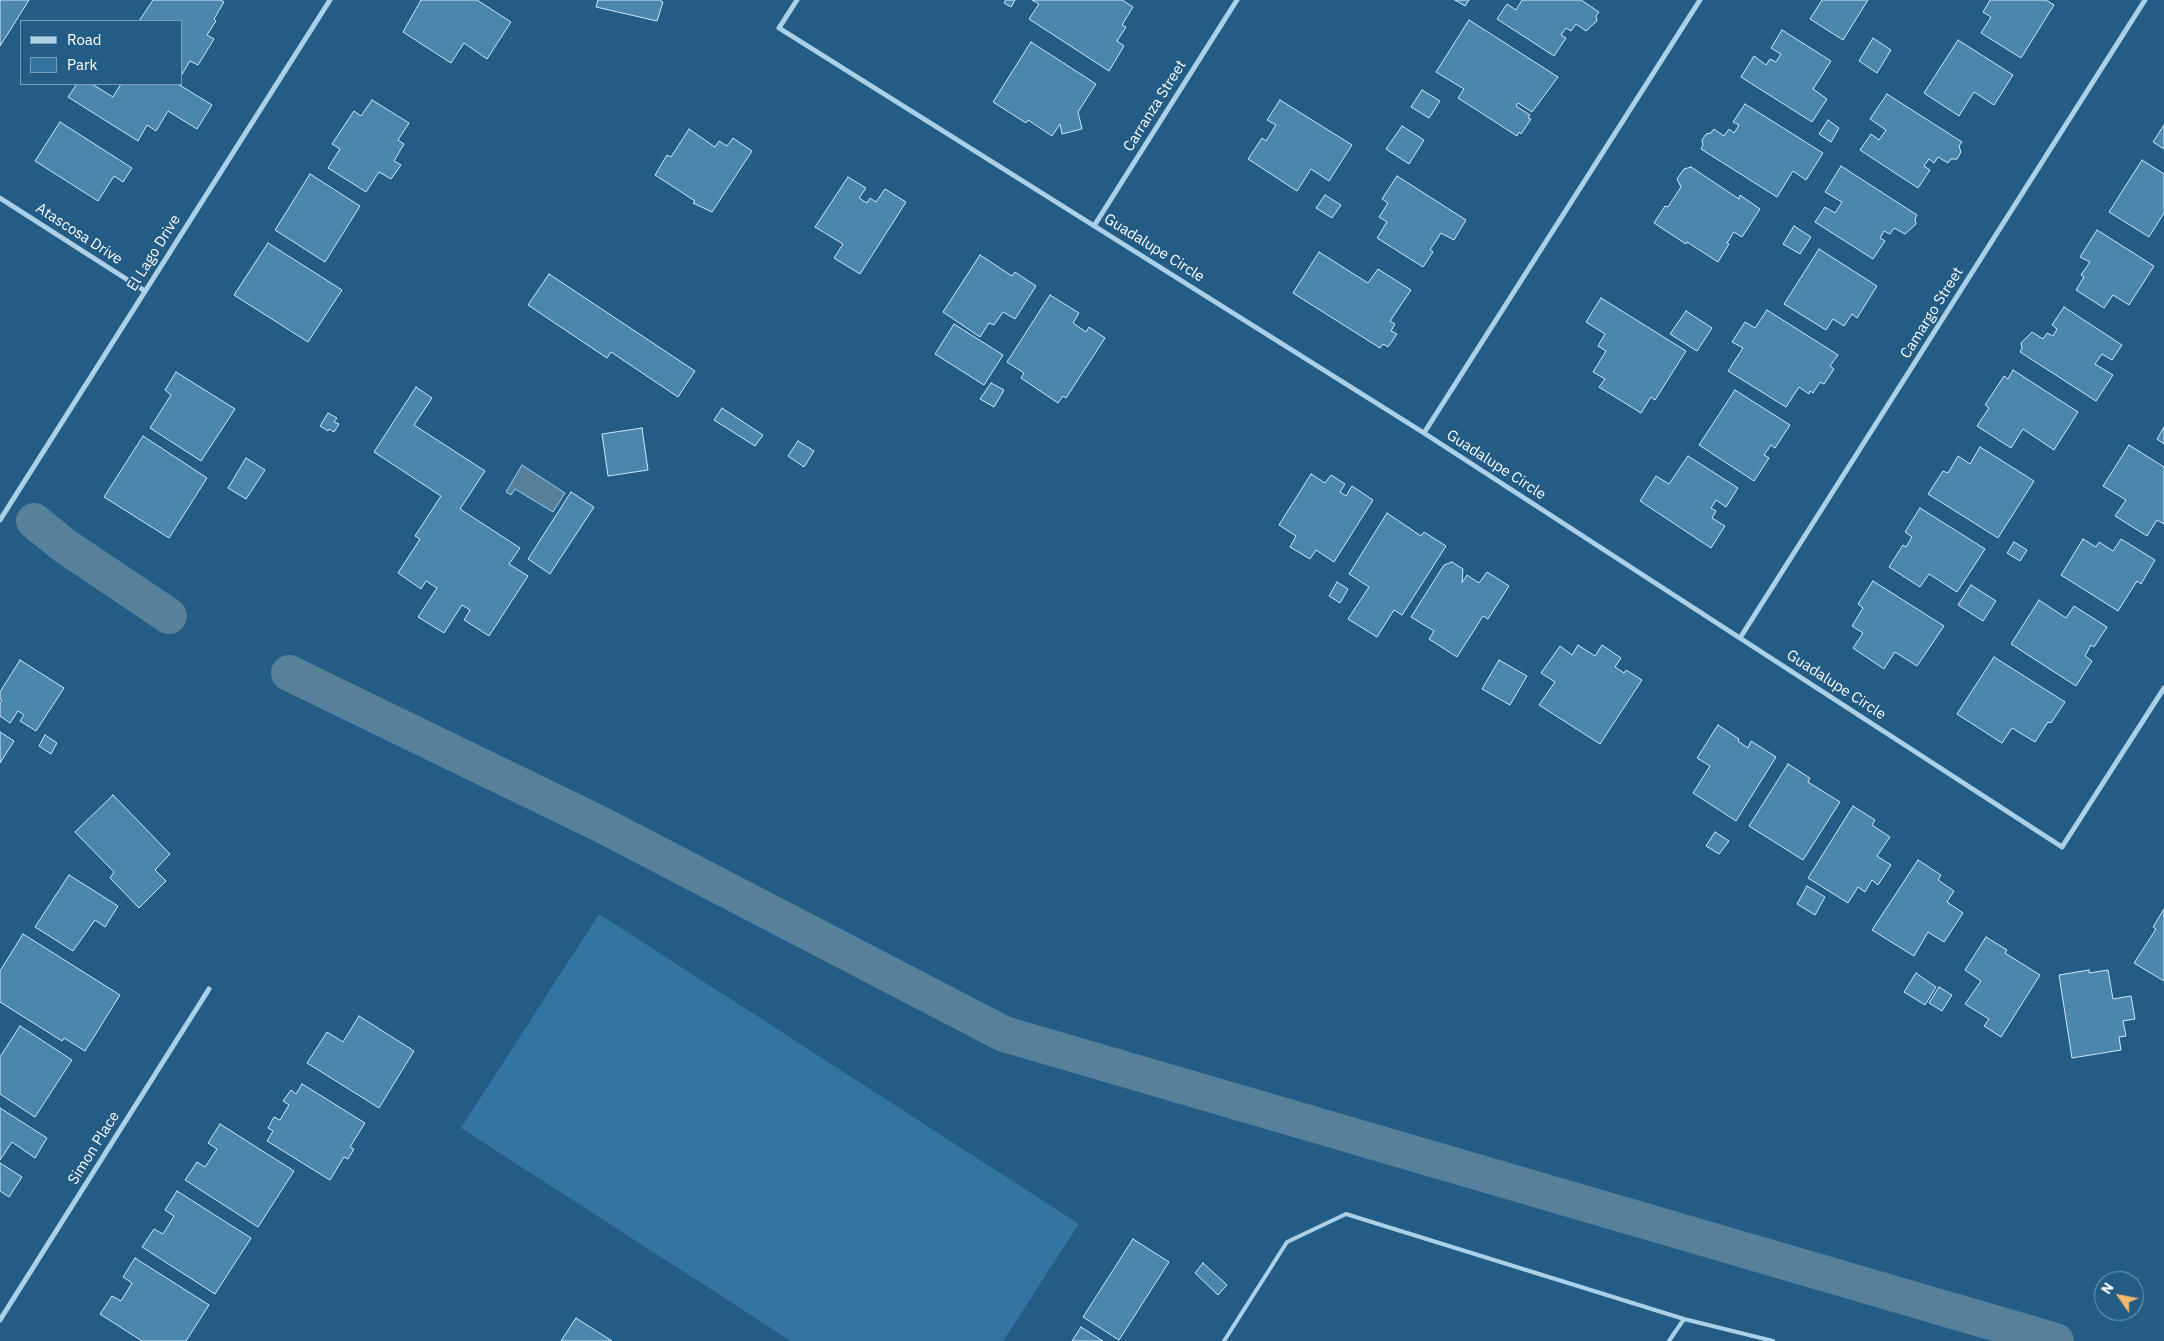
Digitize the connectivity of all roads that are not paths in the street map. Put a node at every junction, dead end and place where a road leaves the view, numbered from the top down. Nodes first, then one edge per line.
1 (330, 0) edge
2 (797, 0) edge
3 (1237, 0) edge
4 (1700, 0) edge
5 (2145, 0) edge
6 (0, 198) edge
7 (1094, 226) junction
8 (145, 291) junction
9 (1424, 433) junction
10 (0, 520) edge
11 (1740, 638) junction
12 (2164, 688) edge
13 (209, 989) dead end
14 (1684, 1319) junction
15 (0, 1320) edge
16 (1224, 1341) edge
17 (1669, 1341) edge
18 (1773, 1341) edge

1 - 8 street, El Lago Drive
2 - 7 street, Guadalupe Circle
3 - 7 street, Carranza Street
4 - 9 street
5 - 11 street, Camargo Street
6 - 8 street, Atascosa Drive
7 - 9 street, Guadalupe Circle
8 - 10 street, El Lago Drive
9 - 11 street, Guadalupe Circle
11 - 12 street, Guadalupe Circle
13 - 15 street, Simon Place
14 - 16 lane
14 - 17 lane
14 - 18 lane

